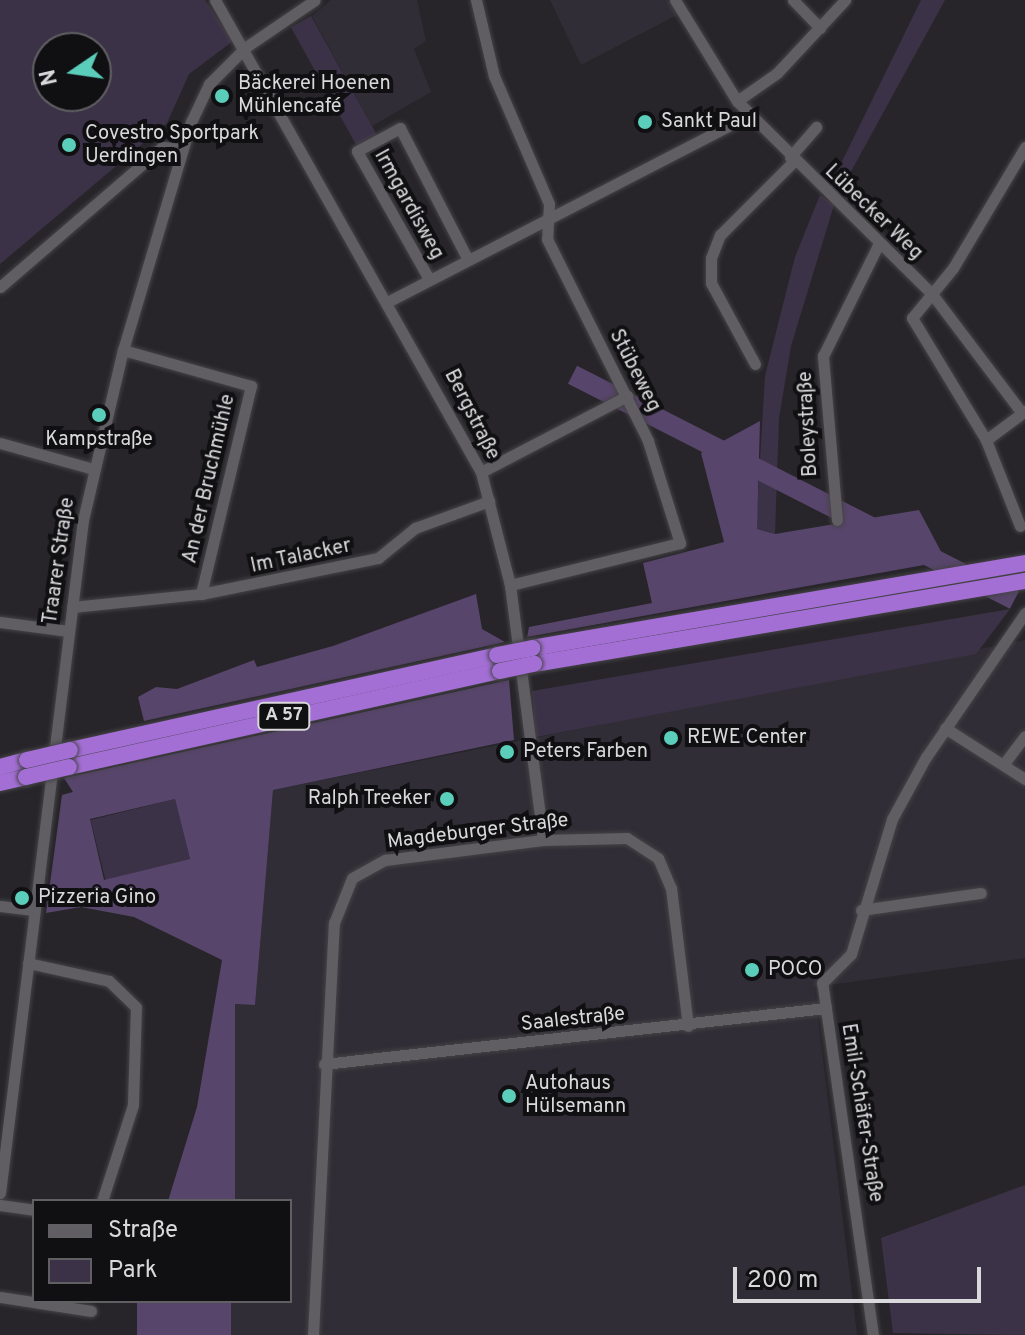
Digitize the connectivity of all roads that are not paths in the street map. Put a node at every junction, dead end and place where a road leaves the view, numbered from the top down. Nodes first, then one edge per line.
1 (215, 0) edge
2 (315, 0) edge
3 (476, 0) edge
4 (675, 0) edge
5 (793, 0) edge
6 (845, 0) edge
7 (820, 28) junction
8 (246, 47) junction
9 (737, 101) junction
10 (750, 115) junction
11 (816, 127) dead end
12 (1025, 147) edge
13 (182, 149) junction
14 (792, 159) junction
15 (544, 221) junction
16 (879, 243) junction
17 (467, 258) junction
18 (429, 279) junction
19 (0, 287) edge
20 (932, 294) junction
21 (389, 301) junction
22 (123, 350) junction
23 (755, 364) dead end
24 (627, 396) junction
25 (1023, 412) edge
26 (986, 440) junction
27 (0, 443) edge
28 (93, 469) junction
29 (481, 472) junction
30 (489, 501) junction
31 (837, 520) dead end
32 (1020, 526) dead end
33 (1025, 563) edge
34 (1025, 581) edge
35 (510, 585) junction
36 (201, 594) junction
37 (72, 607) junction
38 (791, 608) junction
39 (1025, 613) edge
40 (0, 622) edge
41 (68, 631) junction
42 (945, 728) junction
43 (1025, 736) edge
44 (1006, 761) junction
45 (0, 767) edge
46 (26, 768) junction
47 (1025, 779) edge
48 (0, 783) edge
49 (543, 840) junction
50 (981, 893) dead end
51 (0, 906) edge
52 (34, 910) junction
53 (861, 910) junction
54 (28, 963) junction
55 (826, 1008) junction
56 (688, 1026) junction
57 (324, 1064) junction
58 (5, 1122) edge
59 (0, 1193) edge
60 (103, 1199) edge
61 (0, 1205) edge
62 (32, 1210) edge
63 (0, 1297) edge
64 (32, 1302) edge
65 (39, 1303) edge
66 (91, 1311) dead end
67 (313, 1335) edge
68 (873, 1335) edge

1 - 8 street, Bergstraße
2 - 8 street, Traarer Straße
3 - 15 street, Stübeweg
4 - 9 street, Lübecker Weg
5 - 7 street
6 - 7 street
7 - 9 street
8 - 13 street, Traarer Straße
8 - 21 street, Bergstraße
9 - 10 street, Lübecker Weg
10 - 14 street, Lübecker Weg
10 - 15 street, Irmgardisweg
11 - 14 street
12 - 20 street
13 - 19 street
13 - 22 street, Traarer Straße
14 - 16 street, Lübecker Weg
14 - 23 street
15 - 17 street, Irmgardisweg
15 - 24 street, Stübeweg
16 - 20 street, Lübecker Weg
16 - 31 street, Boleystraße
17 - 18 street, Irmgardisweg
17 - 18 street, Irmgardisweg
18 - 21 street, Irmgardisweg
20 - 25 street, Lübecker Weg
20 - 26 street
21 - 29 street, Bergstraße
22 - 28 street, Traarer Straße
22 - 36 street, An der Bruchmühle
24 - 29 street
24 - 35 street, Stübeweg
25 - 26 street, Lübecker Weg
26 - 32 street
27 - 28 street
28 - 37 street, Traarer Straße
29 - 30 street, Bergstraße
30 - 35 street, Bergstraße
30 - 36 street, Im Talacker
33 - 38 highway, A 57
34 - 38 highway, A 57
35 - 49 street, Bergstraße
36 - 37 street, An der Bruchmühle
37 - 41 street, Traarer Straße
38 - 46 highway, A 57, bridge
39 - 42 street, Emil-Schäfer-Straße
40 - 41 street
41 - 52 street, Traarer Straße
42 - 44 street
42 - 53 street, Emil-Schäfer-Straße
43 - 44 street
44 - 47 street
45 - 46 highway, A 57
46 - 48 highway, A 57
49 - 56 street, Magdeburger Straße
49 - 57 street, Magdeburger Straße
50 - 53 street
51 - 52 street
52 - 54 street, Traarer Straße
53 - 55 street, Emil-Schäfer-Straße
54 - 58 street, Traarer Straße
54 - 60 street
55 - 56 street, Saalestraße
55 - 68 street, Emil-Schäfer-Straße
56 - 57 street, Saalestraße
57 - 67 street, Magdeburger Straße
58 - 59 street, Traarer Straße
61 - 62 street
63 - 64 street
65 - 66 street

